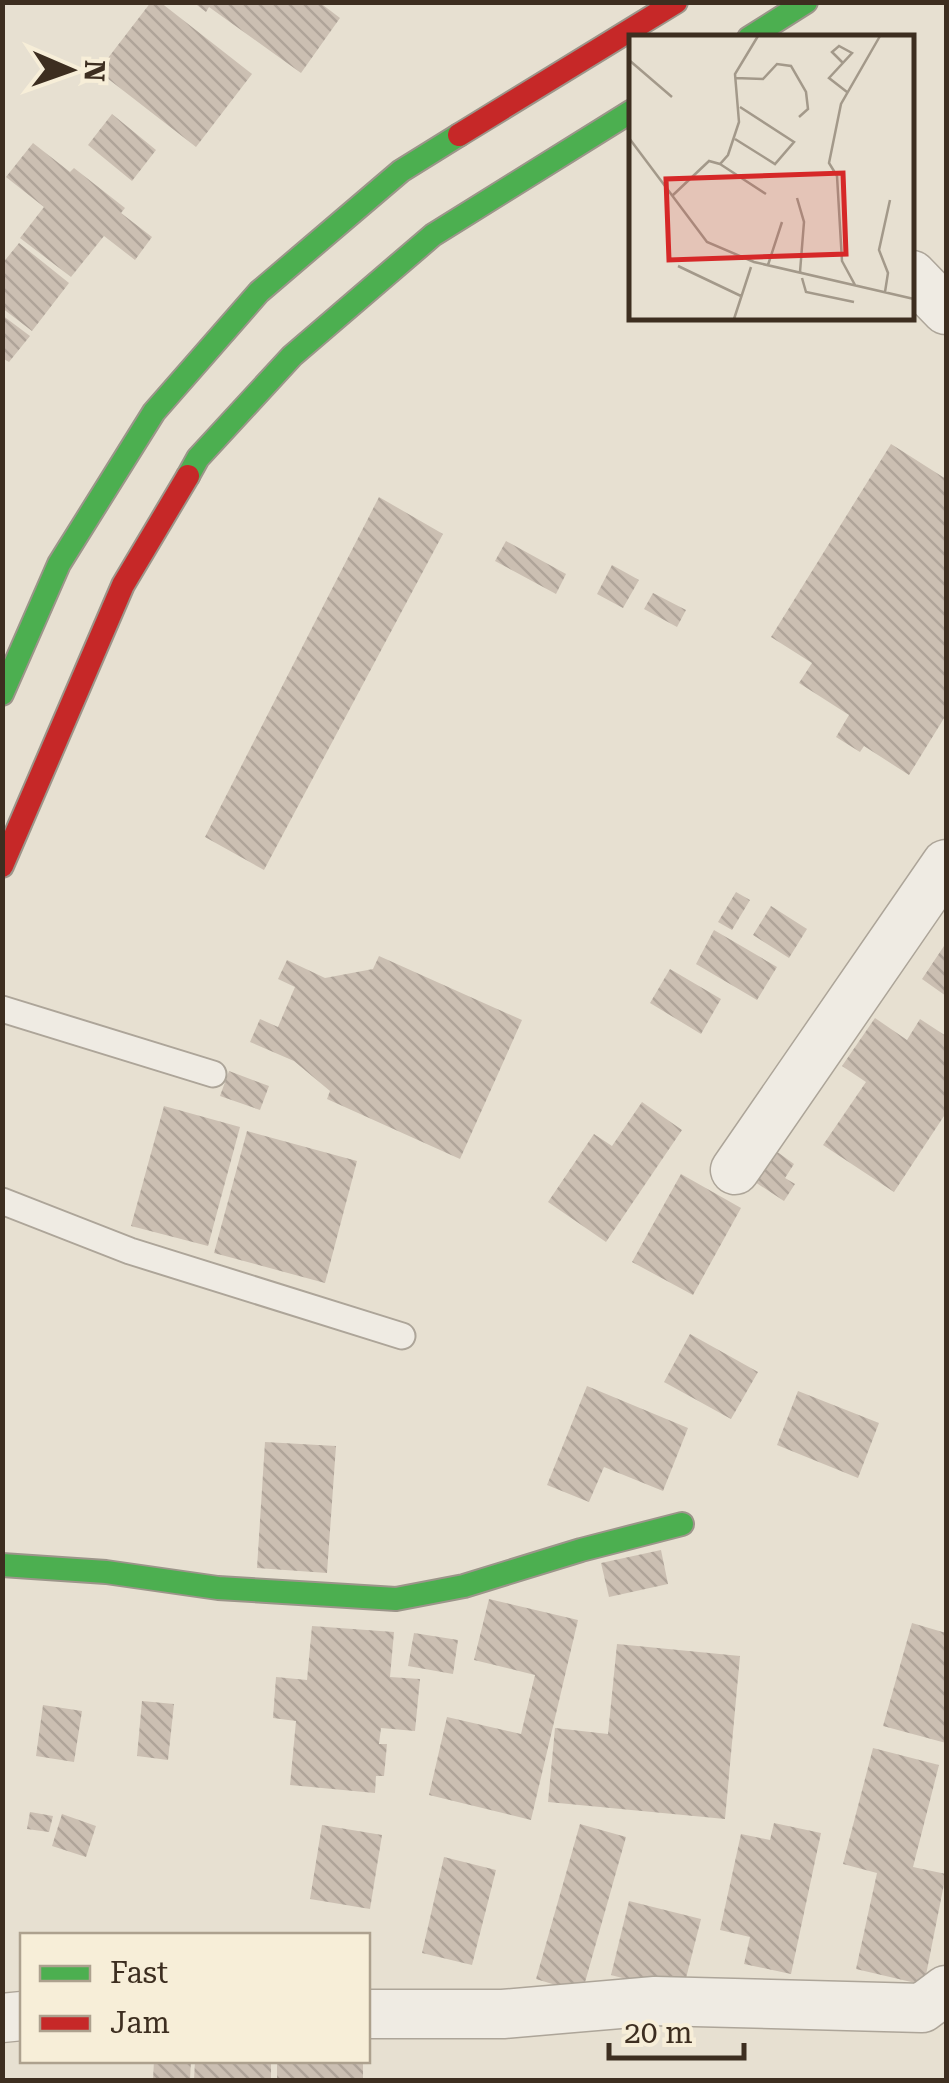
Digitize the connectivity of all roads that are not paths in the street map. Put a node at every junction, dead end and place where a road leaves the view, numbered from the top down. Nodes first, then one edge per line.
1 (676, 2) edge
2 (806, 2) edge
3 (754, 35) edge
4 (629, 113) edge
5 (914, 276) edge
6 (946, 310) edge
7 (2, 694) edge
8 (946, 864) edge
9 (2, 866) edge
10 (2, 1009) edge
11 (213, 1074) dead end
12 (735, 1170) dead end
13 (2, 1201) edge
14 (402, 1336) dead end
15 (682, 1524) dead end
16 (2, 1566) edge
17 (946, 1990) edge
18 (370, 2014) edge

1 - 7 main road
2 - 3 main road
4 - 9 main road
5 - 6 street
8 - 12 street
10 - 11 lane
13 - 14 lane
15 - 16 main road
17 - 18 street

